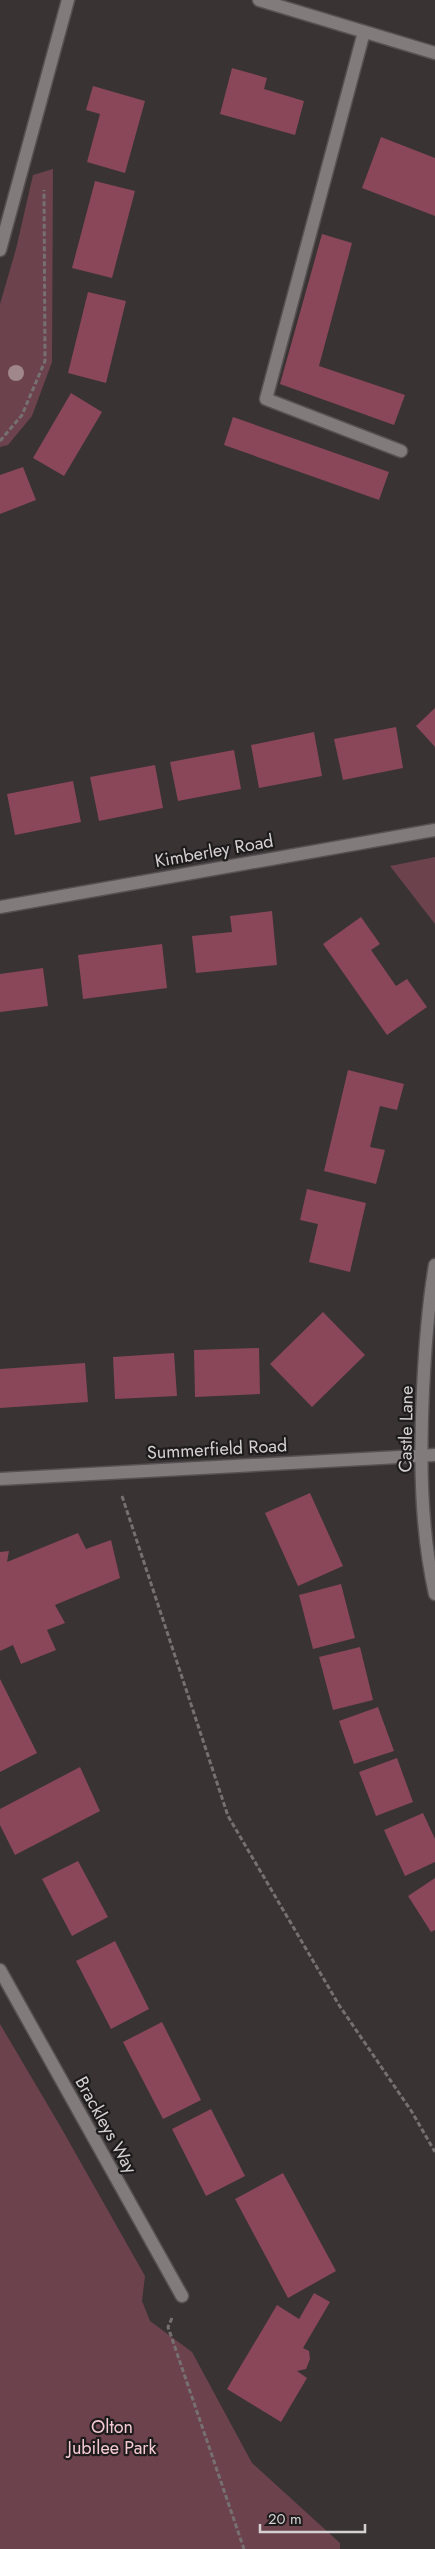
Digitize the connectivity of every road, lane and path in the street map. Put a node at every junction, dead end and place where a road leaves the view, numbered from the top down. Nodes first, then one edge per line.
1 (68, 0) edge
2 (259, 0) edge
3 (364, 32) junction
4 (435, 53) edge
5 (44, 187) dead end
6 (0, 250) edge
7 (0, 441) edge
8 (401, 451) dead end
9 (435, 830) edge
10 (0, 907) edge
11 (435, 1264) edge
12 (435, 1454) edge
13 (420, 1456) junction
14 (115, 1473) junction
15 (0, 1479) edge
16 (435, 1594) edge
17 (0, 1970) edge
18 (435, 2152) edge
19 (182, 2296) joint
20 (244, 2549) edge

1 - 6 street
2 - 3 street
3 - 4 street
3 - 8 street
5 - 7 path
9 - 10 street, Kimberley Road
11 - 13 street, Castle Lane
12 - 13 street, Summerfield Road
13 - 14 street, Summerfield Road
13 - 16 street, Castle Lane
14 - 15 street, Summerfield Road
14 - 18 path
17 - 19 street, Brackleys Way
19 - 20 path

